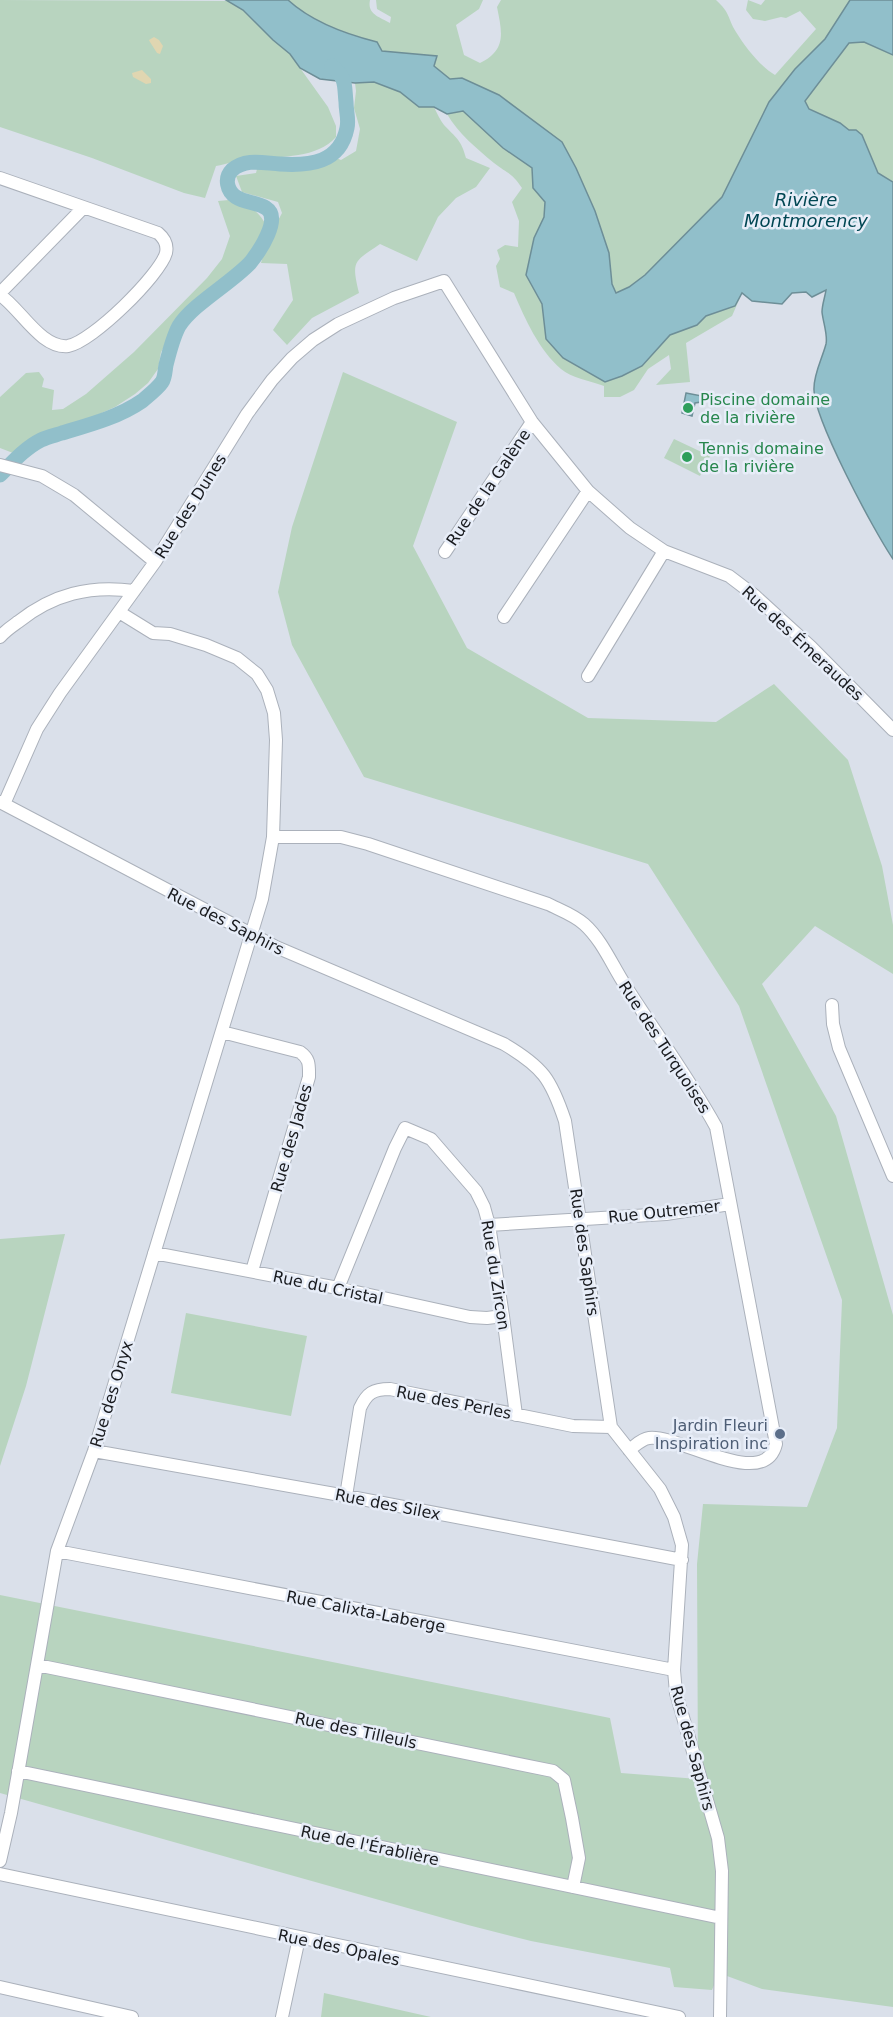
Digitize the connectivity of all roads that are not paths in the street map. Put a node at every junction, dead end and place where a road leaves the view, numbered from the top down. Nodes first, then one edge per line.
1 (0, 177) edge
2 (83, 208) junction
3 (444, 281) joint
4 (0, 294) edge
5 (532, 422) junction
6 (0, 465) edge
7 (588, 491) junction
8 (664, 551) junction
9 (445, 552) dead end
10 (155, 561) junction
11 (134, 591) junction
12 (119, 612) junction
13 (504, 617) dead end
14 (0, 638) edge
15 (588, 676) dead end
16 (893, 730) edge
17 (2, 803) edge
18 (273, 837) junction
19 (251, 935) junction
20 (832, 1005) dead end
21 (222, 1032) junction
22 (893, 1176) edge
23 (730, 1204) junction
24 (580, 1220) junction
25 (489, 1225) junction
26 (153, 1253) junction
27 (252, 1271) junction
28 (338, 1288) junction
29 (503, 1316) junction
30 (516, 1415) junction
31 (610, 1428) junction
32 (629, 1450) junction
33 (94, 1451) junction
34 (346, 1496) junction
35 (57, 1551) junction
36 (681, 1560) junction
37 (37, 1665) junction
38 (674, 1670) junction
39 (18, 1772) junction
40 (0, 1860) edge
41 (0, 1874) edge
42 (573, 1887) junction
43 (721, 1918) junction
44 (299, 1938) junction
45 (0, 1987) edge
46 (132, 2017) edge
47 (282, 2017) edge
48 (679, 2017) edge
49 (720, 2017) edge

1 - 2 street
2 - 4 street
2 - 4 street
3 - 5 street, Rue des Émeraudes
3 - 10 street, Rue des Dunes
5 - 7 street, Rue des Émeraudes
5 - 9 street, Rue de la Galène
6 - 10 street
7 - 8 street, Rue des Émeraudes
7 - 13 street
8 - 15 street
8 - 16 street, Rue des Émeraudes
10 - 11 street, Rue des Dunes
11 - 12 street, Rue des Dunes
11 - 14 street
12 - 17 street, Rue des Dunes
12 - 18 street, Rue des Onyx
17 - 19 street, Rue des Saphirs
18 - 19 street, Rue des Onyx
18 - 23 street, Rue des Turquoises
19 - 21 street, Rue des Onyx
19 - 24 street, Rue des Saphirs
20 - 22 street
21 - 26 street, Rue des Onyx
21 - 27 street, Rue des Jades
23 - 24 street, Rue Outremer
23 - 32 street, Rue des Turquoises
24 - 25 street, Rue Outremer
24 - 31 street, Rue des Saphirs
25 - 28 street, Rue du Zircon
25 - 29 street, Rue du Zircon
26 - 27 street, Rue du Cristal
26 - 33 street, Rue des Onyx
27 - 28 street, Rue du Cristal
28 - 29 street, Rue du Cristal
29 - 30 street, Rue du Zircon
30 - 31 street, Rue des Perles
30 - 34 street, Rue des Perles
31 - 32 street, Rue des Saphirs
32 - 36 street, Rue des Saphirs
33 - 34 street, Rue des Silex
33 - 35 street, Rue des Onyx
34 - 36 street, Rue des Silex
35 - 37 street, Rue des Onyx
35 - 38 street, Rue Calixta-Laberge
36 - 38 street, Rue des Saphirs
37 - 39 street, Rue des Onyx
37 - 42 street, Rue des Tilleuls
38 - 43 street, Rue des Saphirs
39 - 40 street, Rue des Onyx
39 - 42 street, Rue de l'Érablière
41 - 44 street, Rue des Opales
42 - 43 street, Rue de l'Érablière
43 - 49 street, Rue des Saphirs
44 - 47 street
44 - 48 street, Rue des Opales
45 - 46 street

